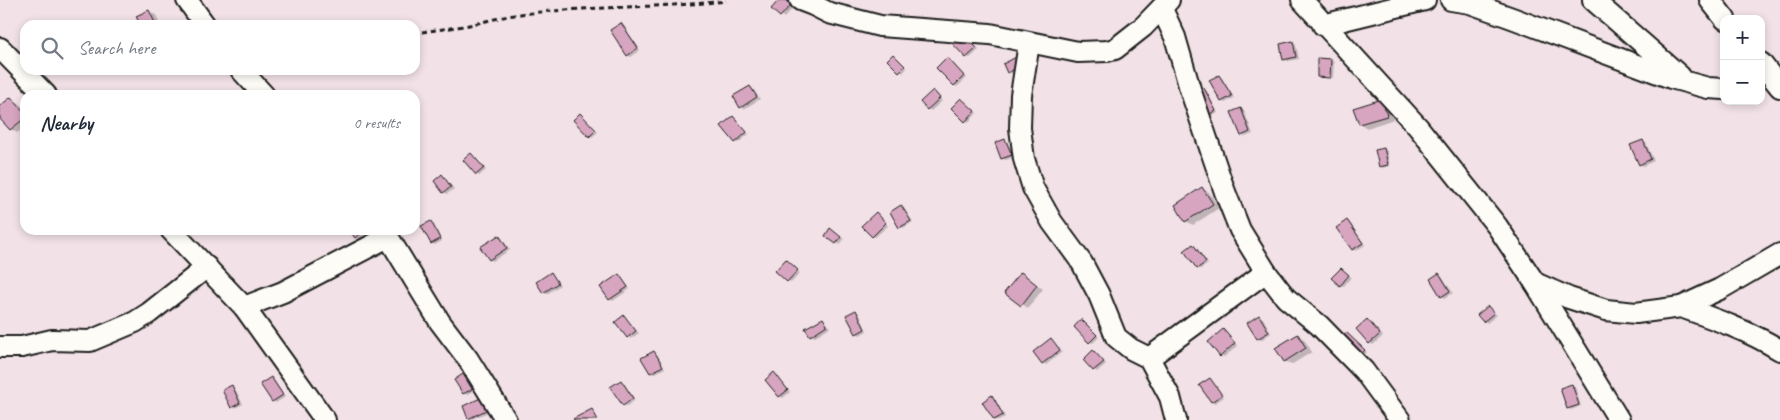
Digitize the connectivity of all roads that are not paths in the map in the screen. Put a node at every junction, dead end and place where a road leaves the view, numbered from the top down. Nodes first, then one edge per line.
1 (187, 0) edge
2 (800, 0) edge
3 (1302, 0) edge
4 (1420, 0) edge
5 (1425, 0) edge
6 (1451, 0) edge
7 (1593, 0) edge
8 (1710, 0) edge
9 (1165, 4) edge
10 (1722, 15) edge
11 (202, 20) edge
12 (1323, 25) junction
13 (1029, 43) junction
14 (0, 48) edge
15 (20, 68) edge
16 (1765, 68) edge
17 (26, 75) edge
18 (246, 75) edge
19 (1686, 82) junction
20 (1780, 87) edge
21 (1720, 89) edge
22 (41, 90) edge
23 (259, 90) edge
24 (1765, 91) edge
25 (1780, 92) edge
26 (176, 235) edge
27 (383, 235) edge
28 (387, 235) edge
29 (1780, 254) edge
30 (207, 267) junction
31 (1266, 272) junction
32 (1535, 283) junction
33 (244, 307) junction
34 (1681, 307) junction
35 (0, 347) edge
36 (1780, 350) edge
37 (1149, 358) junction
38 (1612, 418) edge
39 (504, 419) edge
40 (325, 420) edge
41 (1176, 420) edge
42 (1400, 420) edge

1 - 11 street
2 - 13 street
3 - 12 street
4 - 5 street
4 - 12 street
6 - 19 street
7 - 19 street
8 - 10 street
9 - 13 street
9 - 31 street
12 - 32 street
13 - 37 street
14 - 15 street
16 - 20 street
17 - 22 street
18 - 23 street
19 - 21 street
24 - 25 street
26 - 30 street
27 - 33 street
28 - 39 street
29 - 34 street
30 - 33 street
30 - 35 street
31 - 37 street
31 - 42 street
32 - 34 street
32 - 38 street
33 - 40 street
34 - 36 street
37 - 41 street

